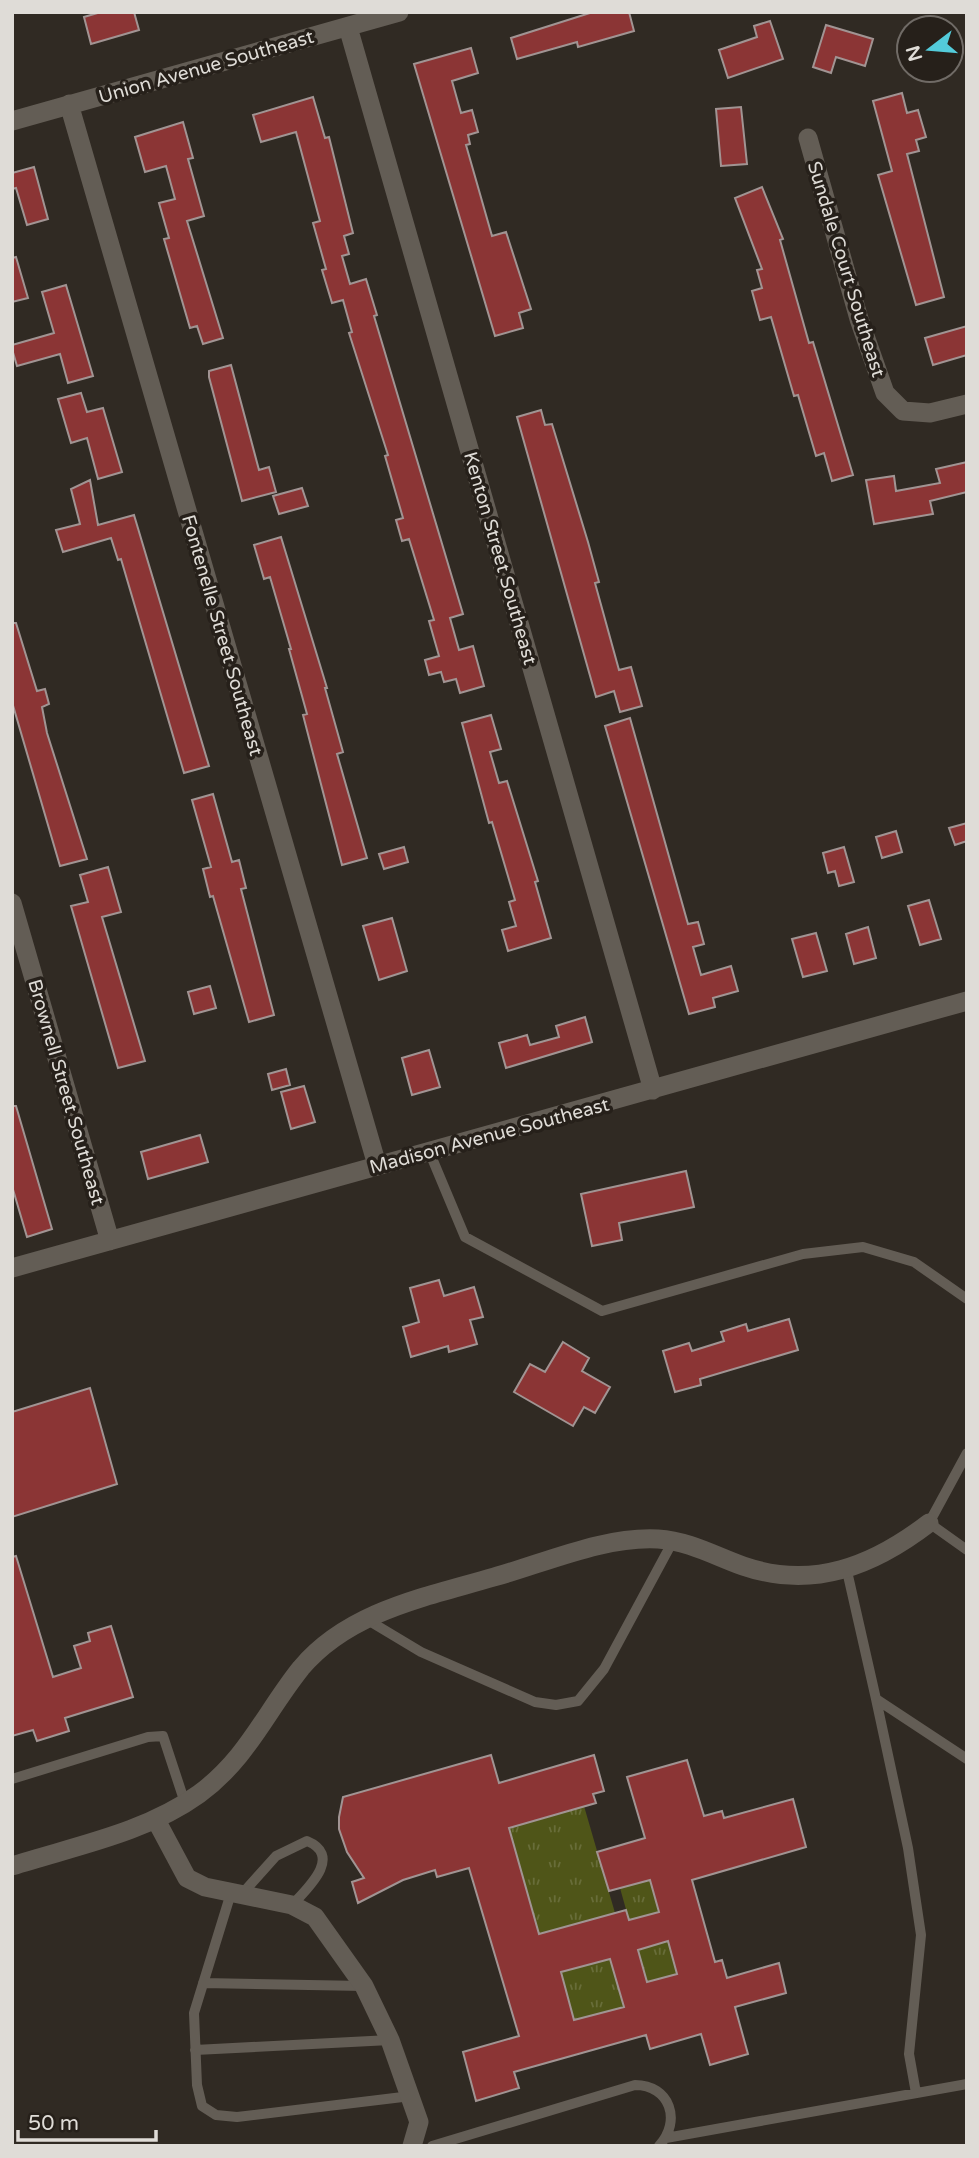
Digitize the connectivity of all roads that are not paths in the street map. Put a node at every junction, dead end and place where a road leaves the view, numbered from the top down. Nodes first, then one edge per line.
1 (399, 12) edge
2 (348, 27) junction
3 (69, 104) junction
4 (12, 121) edge
5 (808, 138) dead end
6 (967, 404) edge
7 (12, 903) edge
8 (967, 1001) edge
9 (653, 1090) junction
10 (429, 1151) junction
11 (377, 1165) junction
12 (110, 1241) junction
13 (12, 1268) edge
14 (967, 1299) edge
15 (967, 1452) edge
16 (929, 1523) junction
17 (673, 1541) junction
18 (967, 1550) edge
19 (847, 1571) junction
20 (366, 1619) junction
21 (876, 1699) junction
22 (967, 1759) edge
23 (12, 1779) edge
24 (185, 1803) junction
25 (156, 1820) junction
26 (12, 1866) edge
27 (236, 1894) junction
28 (292, 1905) junction
29 (203, 1983) junction
30 (364, 1986) junction
31 (390, 2040) junction
32 (195, 2050) junction
33 (967, 2084) edge
34 (916, 2093) junction
35 (411, 2096) junction
36 (663, 2142) edge
37 (412, 2146) edge
38 (432, 2146) edge

1 - 2 street, Union Avenue Southeast
2 - 3 street, Union Avenue Southeast
2 - 9 street, Kenton Street Southeast
3 - 4 street, Union Avenue Southeast
3 - 11 street, Fontenelle Street Southeast
5 - 6 street, Sundale Court Southeast
7 - 12 street, Brownell Street Southeast
8 - 9 street, Madison Avenue Southeast
9 - 10 street, Madison Avenue Southeast
10 - 11 street, Madison Avenue Southeast
10 - 14 lane
11 - 12 street, Madison Avenue Southeast
12 - 13 street, Madison Avenue Southeast
15 - 16 lane
16 - 18 lane
16 - 19 street
17 - 19 street
17 - 20 street
17 - 20 lane
19 - 21 lane
20 - 24 street
21 - 22 lane
21 - 34 lane
23 - 24 lane
24 - 25 street
25 - 26 street
25 - 27 street
27 - 28 street
27 - 28 lane
27 - 29 lane
28 - 30 street
29 - 30 lane
29 - 32 lane
30 - 31 street
31 - 32 lane
31 - 35 street
32 - 35 lane
33 - 34 lane
34 - 36 lane
35 - 37 street
36 - 38 lane

